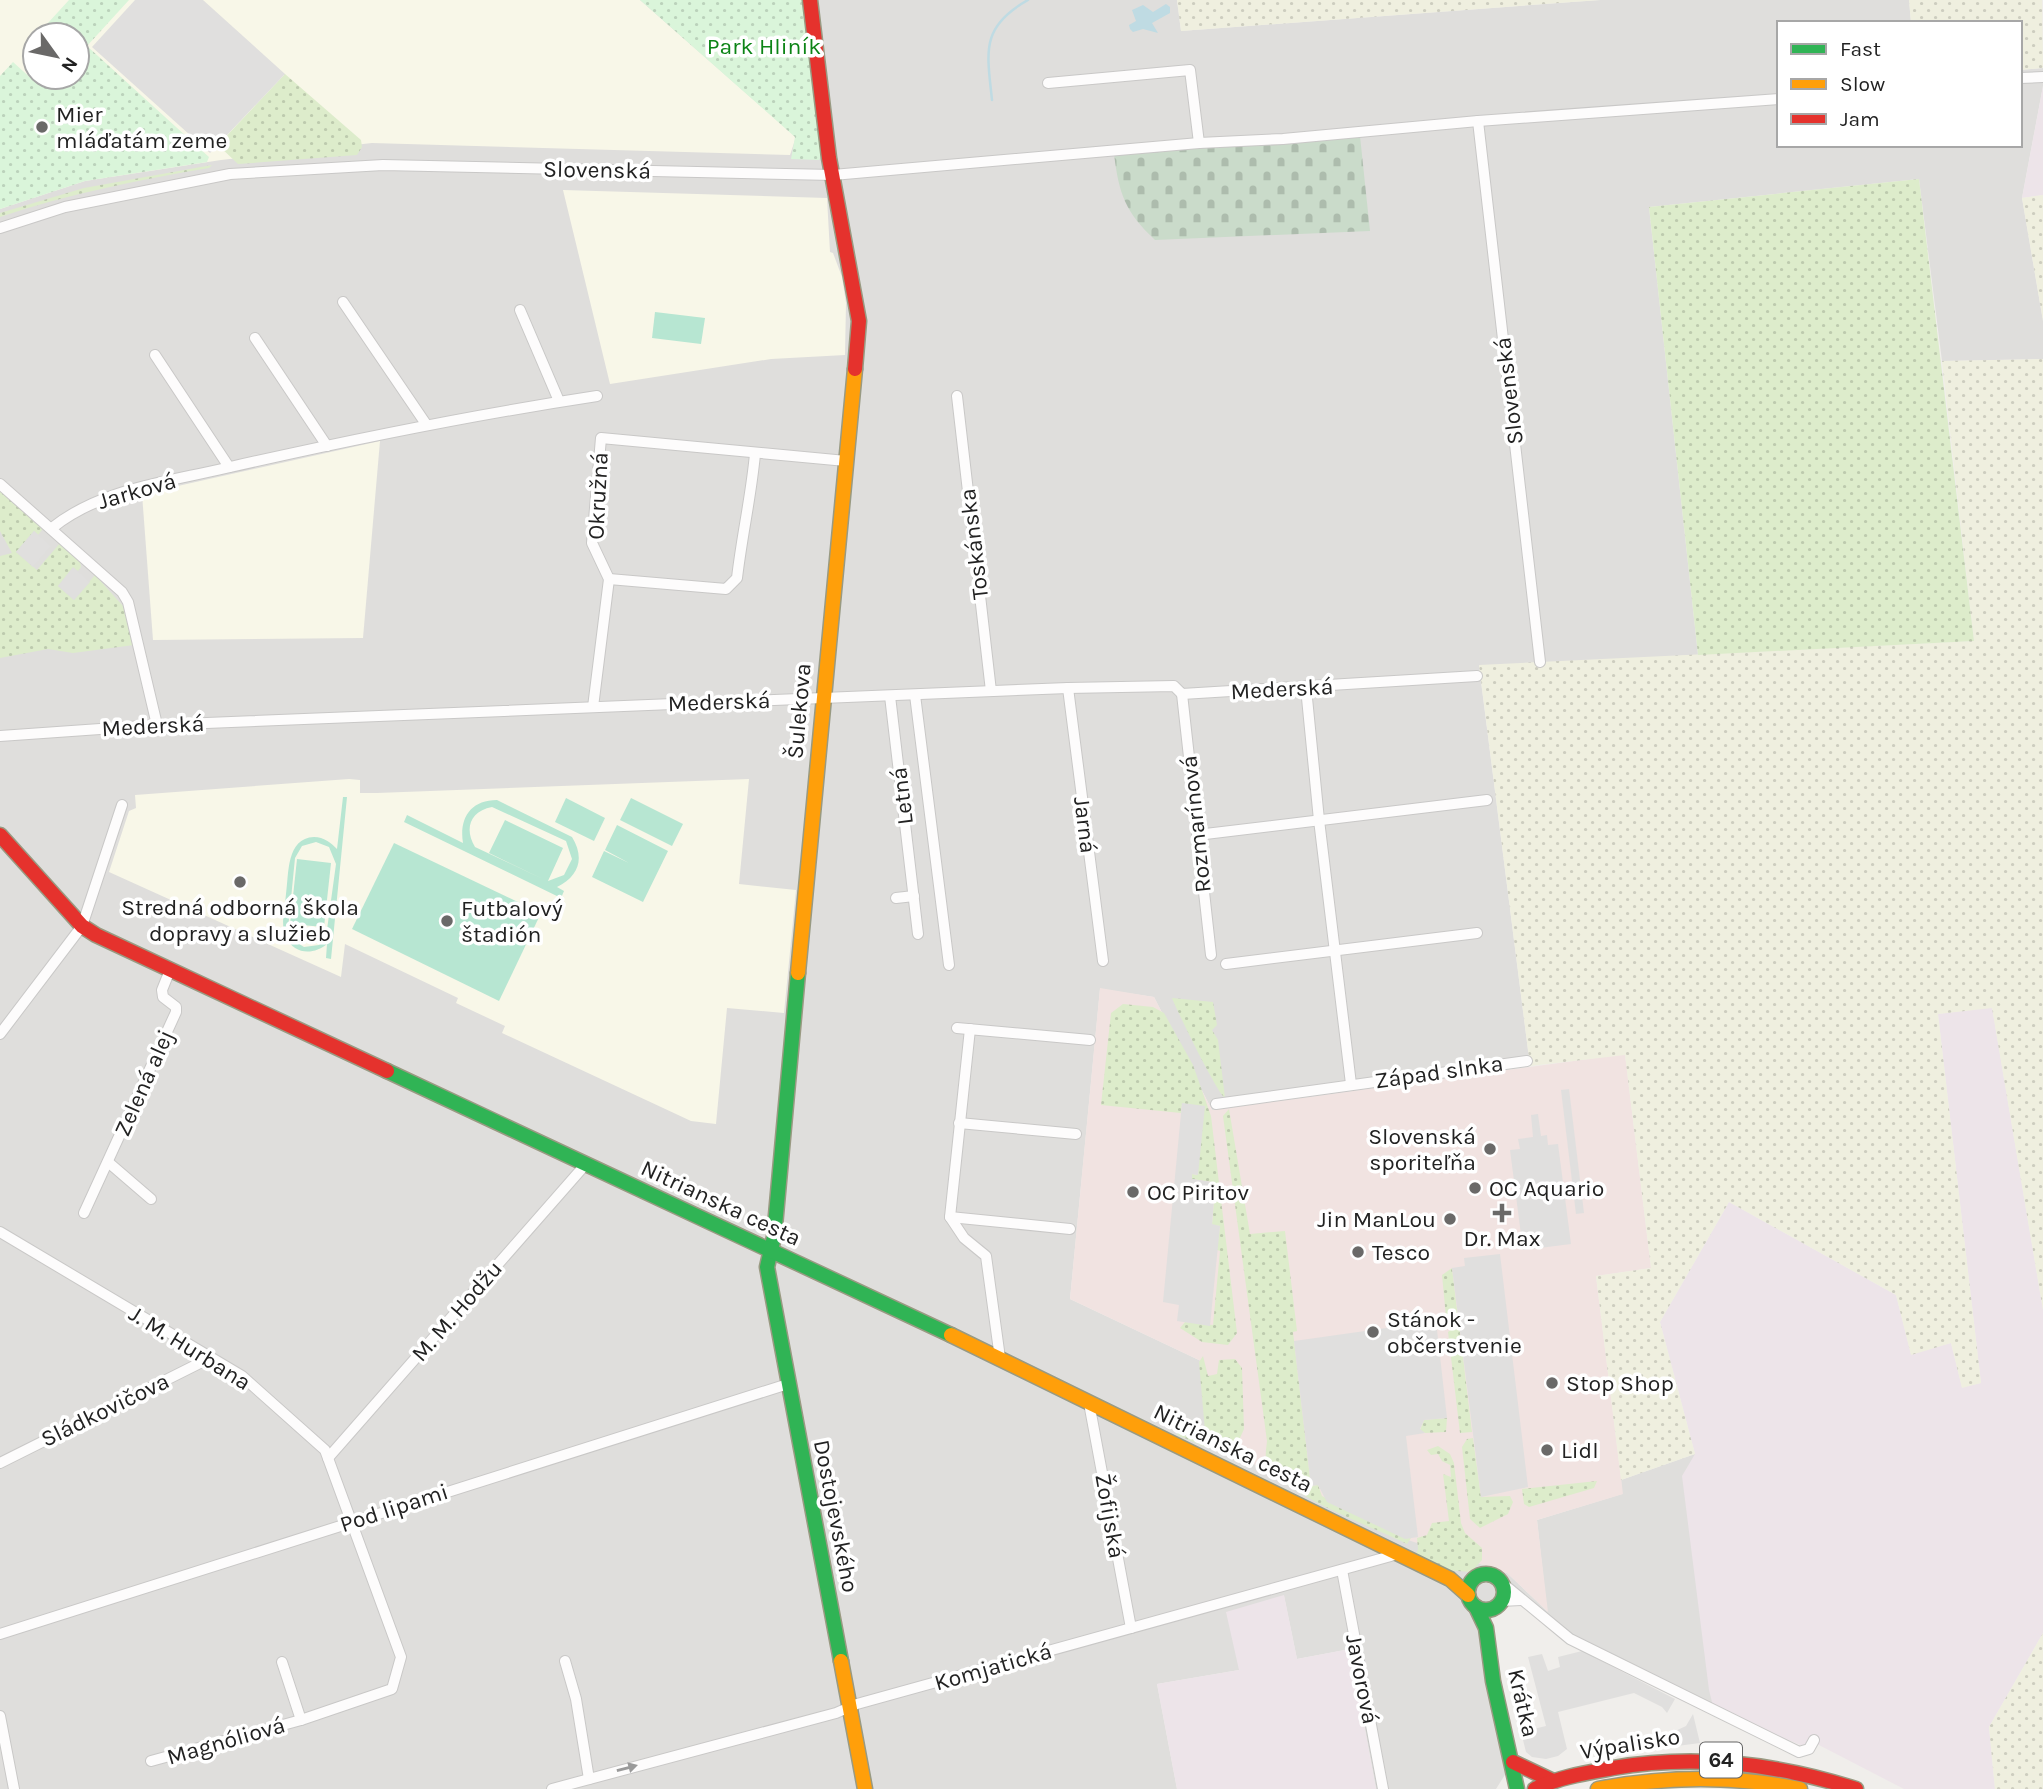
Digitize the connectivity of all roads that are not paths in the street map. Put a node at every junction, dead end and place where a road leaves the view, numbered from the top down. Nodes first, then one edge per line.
1 (810, 0) edge
2 (2043, 76) edge
3 (2022, 78) edge
4 (1048, 83) dead end
5 (1777, 99) edge
6 (1478, 121) junction
7 (1199, 143) junction
8 (833, 175) junction
9 (0, 228) edge
10 (343, 302) dead end
11 (520, 310) dead end
12 (256, 338) dead end
13 (155, 355) dead end
14 (597, 396) dead end
15 (957, 396) dead end
16 (559, 401) junction
17 (426, 424) junction
18 (327, 446) junction
19 (755, 454) junction
20 (846, 461) junction
21 (229, 467) junction
22 (0, 484) edge
23 (51, 528) junction
24 (609, 579) junction
25 (1540, 662) dead end
26 (1477, 676) dead end
27 (1068, 688) junction
28 (1307, 688) junction
29 (991, 691) junction
30 (1182, 694) junction
31 (915, 695) junction
32 (890, 696) junction
33 (823, 698) junction
34 (593, 707) junction
35 (157, 725) junction
36 (0, 736) edge
37 (1487, 800) dead end
38 (122, 805) dead end
39 (1319, 820) junction
40 (0, 835) edge
41 (1197, 835) junction
42 (914, 896) junction
43 (896, 898) dead end
44 (82, 926) junction
45 (1477, 933) dead end
46 (918, 934) dead end
47 (1336, 951) junction
48 (1211, 955) dead end
49 (1103, 961) dead end
50 (1226, 964) dead end
51 (949, 965) dead end
52 (170, 970) junction
53 (957, 1028) dead end
54 (970, 1029) junction
55 (0, 1034) edge
56 (1090, 1040) dead end
57 (1527, 1061) dead end
58 (1351, 1084) junction
59 (1216, 1104) dead end
60 (959, 1123) junction
61 (1076, 1134) dead end
62 (108, 1162) junction
63 (585, 1165) junction
64 (151, 1199) dead end
65 (85, 1213) dead end
66 (950, 1217) junction
67 (976, 1220) junction
68 (1070, 1229) dead end
69 (0, 1232) edge
70 (968, 1241) junction
71 (771, 1252) junction
72 (210, 1358) junction
73 (1000, 1358) junction
74 (788, 1384) junction
75 (1089, 1403) junction
76 (328, 1458) junction
77 (0, 1463) edge
78 (350, 1522) junction
79 (1398, 1554) junction
80 (1342, 1570) junction
81 (1450, 1579) junction
82 (1473, 1580) junction
83 (1501, 1582) junction
84 (1521, 1600) junction
85 (1472, 1601) junction
86 (1498, 1605) junction
87 (1131, 1628) junction
88 (1486, 1628) junction
89 (0, 1634) edge
90 (401, 1657) joint
91 (565, 1661) dead end
92 (282, 1662) dead end
93 (849, 1706) junction
94 (0, 1716) edge
95 (301, 1720) junction
96 (1814, 1740) dead end
97 (150, 1761) dead end
98 (1513, 1762) junction
99 (589, 1779) junction
100 (1551, 1780) junction
101 (558, 1788) edge
102 (14, 1789) edge
103 (864, 1789) edge
104 (1383, 1789) edge
105 (1517, 1789) edge
106 (1535, 1789) edge
107 (1598, 1789) edge
108 (1800, 1789) edge
109 (1856, 1789) edge

1 - 8 main road, Šulekova
2 - 3 street
4 - 7 street
5 - 6 street, Slovenská
6 - 7 street, Slovenská
6 - 25 street, Slovenská
7 - 8 street, Slovenská
8 - 9 street, Slovenská
8 - 20 main road, Šulekova
10 - 17 street
11 - 16 street
12 - 18 street
13 - 21 street
14 - 16 street, Jarková
15 - 29 street, Toskánska
16 - 17 street, Jarková
17 - 18 street, Jarková
18 - 21 street, Jarková
19 - 20 street, Okružná
19 - 24 street
19 - 24 street, Okružná
20 - 33 main road, Šulekova
21 - 23 street, Jarková
22 - 23 street
23 - 35 street
24 - 34 street
26 - 28 street, Mederská
27 - 29 street, Mederská
27 - 30 street, Mederská
27 - 49 street, Jarná
28 - 30 street, Mederská
28 - 39 street, Západ slnka
29 - 31 street, Mederská
30 - 41 street, Rozmarínová
31 - 32 street, Mederská
31 - 51 street
32 - 33 street, Mederská
32 - 42 street, Letná
33 - 34 street, Mederská
33 - 71 main road, Šulekova
34 - 35 street, Mederská
35 - 36 street, Mederská
37 - 39 street
38 - 44 street
39 - 41 street
39 - 47 street, Západ slnka
40 - 44 main road, Nitrianska cesta
41 - 48 street, Rozmarínová
42 - 43 street
42 - 46 street, Letná
44 - 52 main road, Nitrianska cesta
44 - 55 street
45 - 47 street
47 - 50 street
47 - 58 street, Západ slnka
52 - 62 street, Zelená alej
52 - 63 main road, Nitrianska cesta
53 - 54 street
54 - 56 street
54 - 60 street
57 - 58 street, Západ slnka
58 - 59 street, Západ slnka
60 - 61 street
60 - 66 street
62 - 64 street, Zelená alej
62 - 65 street, Zelená alej
63 - 71 main road, Nitrianska cesta
63 - 76 street, M. M. Hodžu
66 - 67 street
66 - 70 street
67 - 68 street
67 - 70 street
69 - 72 street, J. M. Hurbana
70 - 73 street
71 - 73 main road, Nitrianska cesta
71 - 74 main road, Dostojevského
72 - 76 street, J. M. Hurbana
72 - 77 street, Sládkovičova
73 - 75 main road, Nitrianska cesta
74 - 78 street, Pod lipami
74 - 93 main road, Dostojevského
75 - 79 main road, Nitrianska cesta
75 - 87 street, Žofijská
76 - 78 street, J. M. Hurbana
78 - 89 street, Pod lipami
78 - 90 street, J. M. Hurbana
79 - 80 street, Komjatická
79 - 81 main road, Nitrianska cesta
80 - 87 street, Komjatická
80 - 104 street, Javorová
81 - 82 main road, Nitrianska cesta
81 - 85 main road, Nitrianska cesta
82 - 83 main road
82 - 85 main road
83 - 84 street
83 - 86 main road
84 - 86 street
84 - 96 street
85 - 86 main road
85 - 88 main road, Krátka
86 - 88 main road, Krátka
87 - 93 street, Komjatická
88 - 98 main road, Krátka
90 - 95 street, Magnóliová
91 - 99 street
92 - 95 street, Magnóliová
99 -> 93 street, Komjatická
93 - 103 main road, Dostojevského
94 - 102 street
95 - 97 street, Magnóliová
98 - 100 main road
98 - 105 main road, Krátka
99 - 101 street, Komjatická
100 - 106 main road, Výpalisko / 64
100 - 109 main road, Výpalisko / 64
107 - 108 main road, Výpalisko / 64

